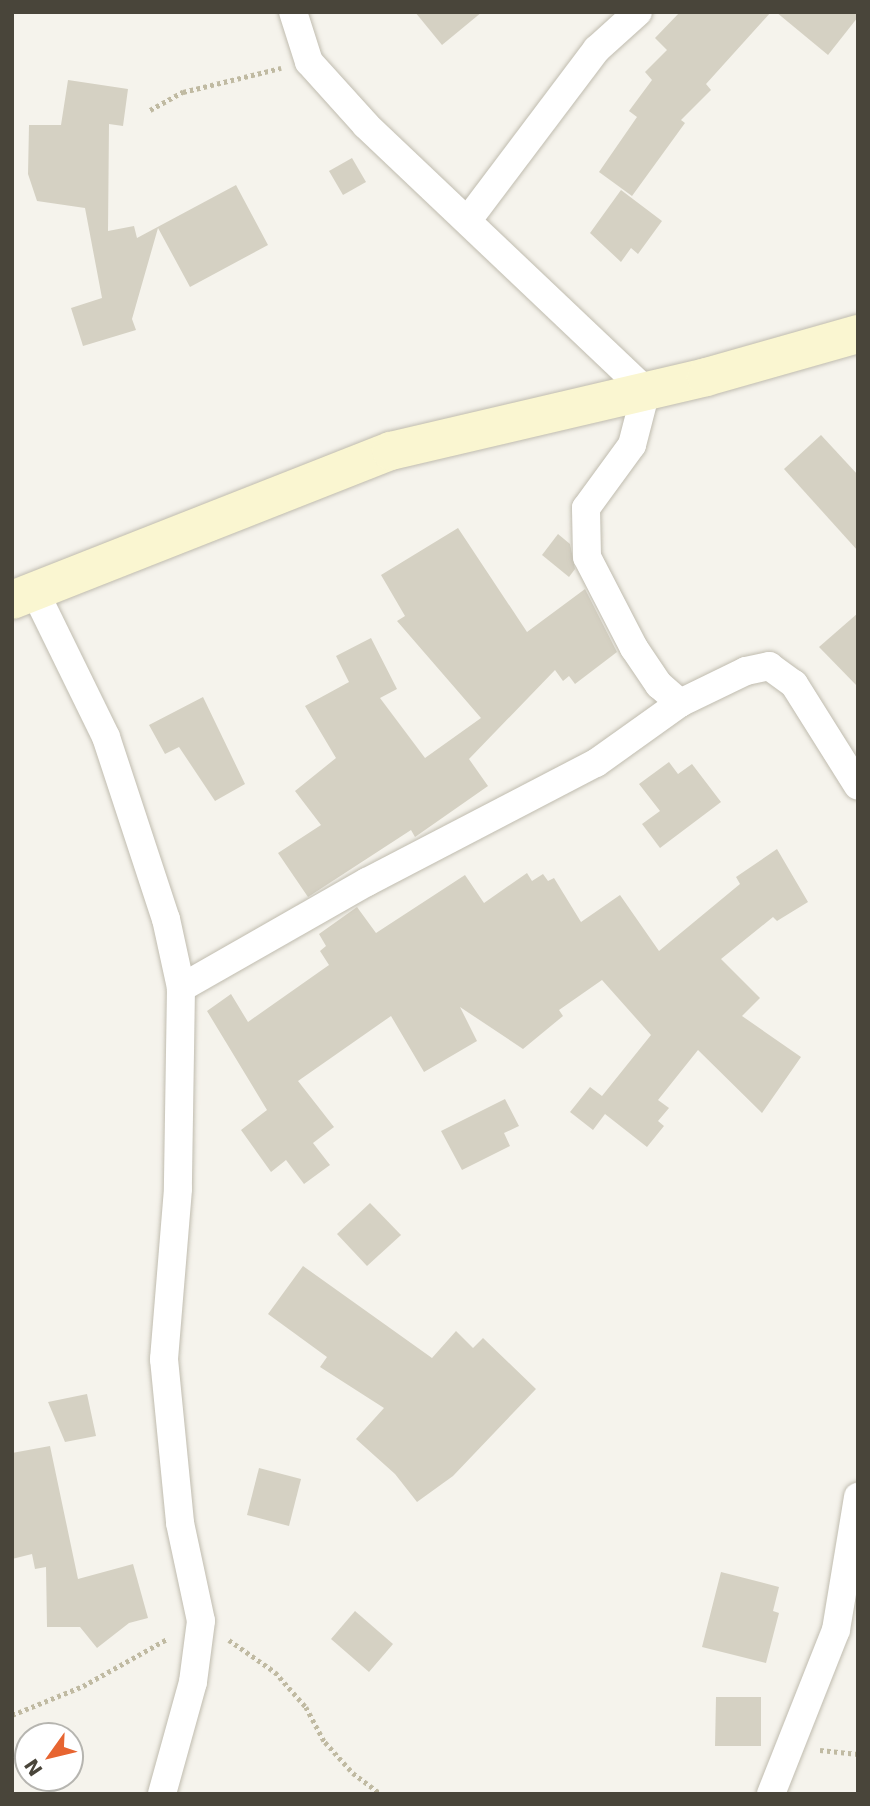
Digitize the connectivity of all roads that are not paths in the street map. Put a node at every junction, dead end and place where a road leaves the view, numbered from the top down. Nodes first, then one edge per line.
1 (293, 12) edge
2 (638, 12) edge
3 (468, 220) junction
4 (858, 334) edge
5 (646, 391) junction
6 (24, 596) edge
7 (680, 703) junction
8 (858, 786) edge
9 (181, 988) junction
10 (858, 1497) edge
11 (162, 1794) edge
12 (771, 1794) edge

1 - 3 street
2 - 3 street
3 - 5 street
4 - 5 street
5 - 6 street
5 - 7 street
6 - 9 street
7 - 8 street
7 - 9 street
9 - 11 street
10 - 12 street

